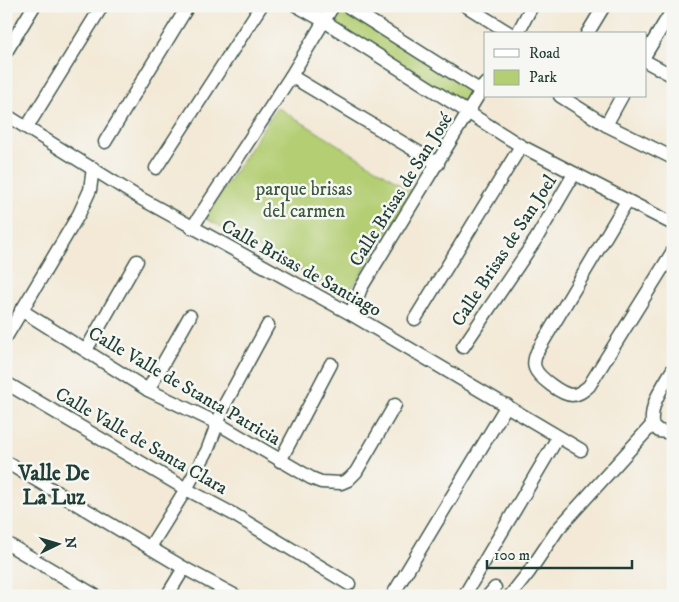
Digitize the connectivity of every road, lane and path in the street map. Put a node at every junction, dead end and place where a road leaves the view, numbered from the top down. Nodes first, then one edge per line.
1 (34, 6) edge
2 (102, 6) edge
3 (188, 6) edge
4 (261, 6) edge
5 (297, 6) edge
6 (333, 6) edge
7 (347, 6) edge
8 (466, 6) edge
9 (532, 6) edge
10 (604, 6) edge
11 (673, 9) edge
12 (324, 21) junction
13 (508, 32) edge
14 (517, 32) edge
15 (588, 32) edge
16 (6, 52) edge
17 (646, 53) edge
18 (646, 62) edge
19 (291, 76) junction
20 (673, 76) edge
21 (483, 88) edge
22 (563, 98) edge
23 (621, 98) edge
24 (469, 113) junction
25 (6, 115) edge
26 (606, 126) junction
27 (27, 127) junction
28 (105, 142) dead end
29 (521, 146) junction
30 (673, 158) edge
31 (438, 164) junction
32 (93, 168) junction
33 (156, 168) dead end
34 (574, 174) junction
35 (627, 201) junction
36 (673, 224) edge
37 (192, 228) junction
38 (673, 251) edge
39 (137, 261) dead end
40 (21, 310) junction
41 (351, 314) junction
42 (190, 316) dead end
43 (415, 319) dead end
44 (268, 325) dead end
45 (6, 337) edge
46 (463, 347) dead end
47 (86, 350) junction
48 (331, 364) dead end
49 (673, 369) edge
50 (6, 383) edge
51 (148, 390) junction
52 (395, 405) dead end
53 (507, 405) junction
54 (217, 424) junction
55 (656, 428) junction
56 (673, 433) edge
57 (558, 437) junction
58 (581, 450) dead end
59 (280, 461) junction
60 (6, 462) edge
61 (186, 489) junction
62 (6, 542) edge
63 (150, 547) junction
64 (184, 568) junction
65 (349, 584) dead end
66 (96, 596) edge
67 (167, 596) edge
68 (236, 596) edge
69 (392, 596) edge
70 (464, 596) edge
71 (510, 596) edge

1 - 16 street
2 - 27 street
3 - 28 street
4 - 33 street
5 - 12 street
6 - 12 street
7 - 21 street
8 - 13 street
9 - 14 street
10 - 15 street
11 - 17 street
12 - 19 street
12 - 24 street
18 - 20 street
19 - 31 street
19 - 37 street
21 - 24 street, Calle Brisas de San José
22 - 26 street
23 - 26 street
24 - 29 street
24 - 31 street, Calle Brisas de San José
25 - 27 street, Calle Brisas de Santiago
26 - 30 street
27 - 32 street, Calle Brisas de Santiago
29 - 34 street
29 - 43 street
31 - 41 street, Calle Brisas de San José
32 - 37 street, Calle Brisas de Santiago
32 - 40 street
34 - 35 street
34 - 46 street, Calle Brisas de San Joel
35 - 36 street
35 - 38 street
37 - 41 street, Calle Brisas de Santiago
39 - 47 street
40 - 45 street
40 - 47 street, Calle Valle de Stanta Patricia
41 - 53 street, Calle Brisas de Santiago
42 - 51 street
44 - 54 street
47 - 51 street, Calle Valle de Stanta Patricia
48 - 59 street
49 - 55 street
50 - 61 street, Calle Valle de Santa Clara
51 - 54 street, Calle Valle de Stanta Patricia
52 - 59 street, Calle Valle de Stanta Patricia
53 - 57 street, Calle Brisas de Santiago
53 - 69 street
54 - 59 street, Calle Valle de Stanta Patricia
54 - 61 street
55 - 56 street
55 - 71 street
57 - 58 street, Calle Brisas de Santiago
57 - 70 street
60 - 63 street
61 - 63 street
61 - 65 street, Calle Valle de Santa Clara
62 - 66 street
63 - 64 street
64 - 67 street
64 - 68 street

